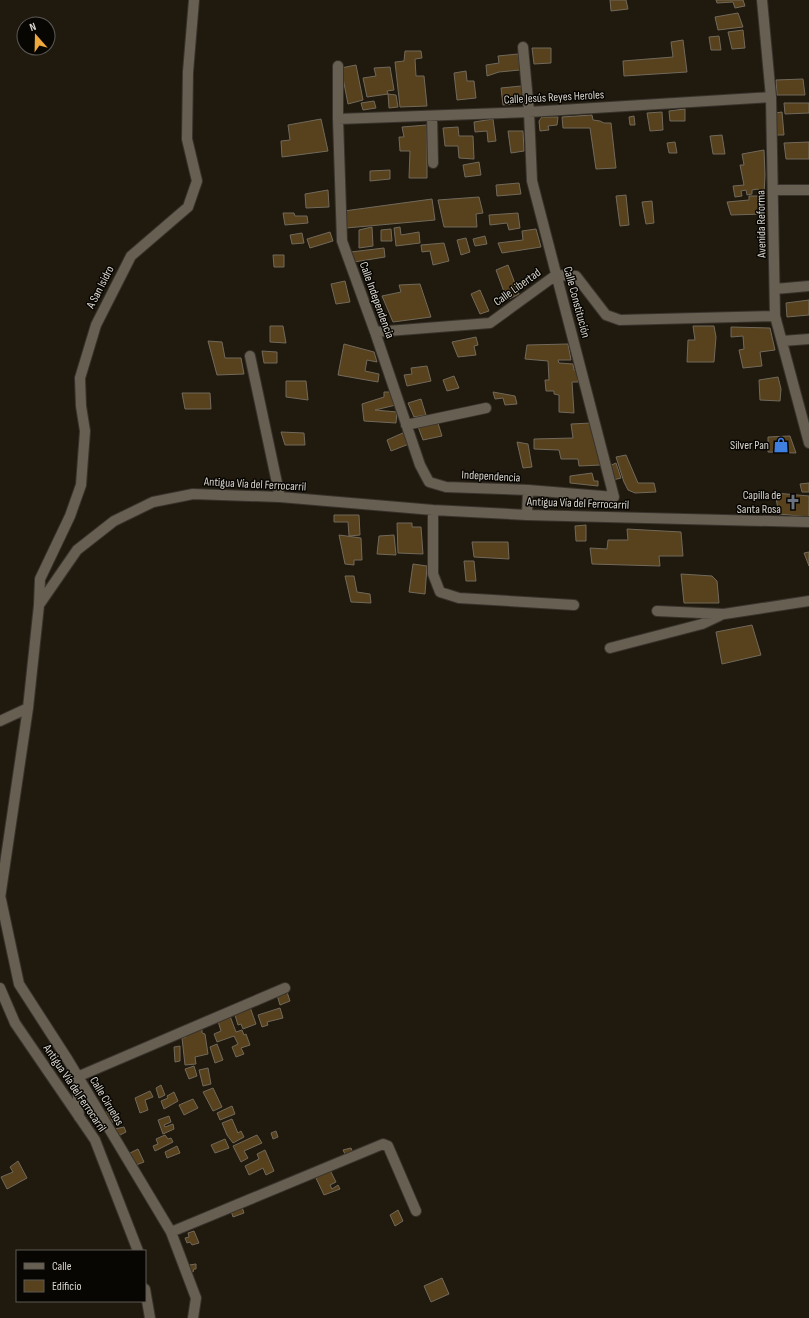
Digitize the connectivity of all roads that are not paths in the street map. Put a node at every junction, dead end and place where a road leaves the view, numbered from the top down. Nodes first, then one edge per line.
1 (194, 0) edge
2 (762, 0) edge
3 (523, 47) dead end
4 (338, 66) dead end
5 (771, 97) junction
6 (529, 112) junction
7 (432, 116) junction
8 (338, 119) junction
9 (433, 163) dead end
10 (773, 190) junction
11 (809, 190) edge
12 (556, 275) junction
13 (809, 286) edge
14 (775, 289) junction
15 (775, 316) junction
16 (375, 332) junction
17 (809, 340) edge
18 (782, 341) junction
19 (250, 356) dead end
20 (486, 408) dead end
21 (406, 425) junction
22 (809, 443) edge
23 (429, 482) joint
24 (528, 490) junction
25 (280, 497) junction
26 (433, 510) junction
27 (527, 515) junction
28 (809, 522) edge
29 (809, 601) edge
30 (39, 605) junction
31 (574, 605) dead end
32 (657, 611) dead end
33 (724, 614) junction
34 (610, 648) dead end
35 (28, 708) junction
36 (0, 721) edge
37 (0, 896) edge
38 (0, 988) edge
39 (285, 988) dead end
40 (77, 1077) junction
41 (79, 1117) junction
42 (416, 1212) dead end
43 (171, 1232) junction
44 (138, 1250) edge
45 (146, 1295) edge
46 (150, 1318) edge
47 (193, 1318) edge

1 - 30 street, A San Isidro
2 - 5 street, Avenida Reforma
3 - 6 street, Calle Constitución
4 - 8 street, Calle Independencia
5 - 6 street, Calle Jesús Reyes Heroles
5 - 10 street, Avenida Reforma
6 - 7 street, Calle Jesús Reyes Heroles
6 - 12 street, Calle Constitución
7 - 8 street, Calle Jesús Reyes Heroles
7 - 9 street
8 - 16 street, Calle Independencia
10 - 11 street
10 - 14 street, Avenida Reforma
12 - 15 street, Calle Libertad
12 - 16 street, Calle Libertad
12 - 24 street, Calle Constitución
13 - 14 street
14 - 15 street, Avenida Reforma
15 - 18 street, Avenida Reforma
16 - 21 street, Calle Independencia
17 - 18 street
18 - 22 street, Avenida Reforma
19 - 25 street
20 - 21 street
21 - 23 street, Calle Independencia
23 - 24 street, Independencia
24 - 27 street, Independencia
25 - 26 street, Antigua Vía del Ferrocarril
25 - 30 street, Antigua Vía del Ferrocarril
26 - 27 street, Antigua Vía del Ferrocarril
26 - 31 street
27 - 28 street, Antigua Vía del Ferrocarril
29 - 33 street
30 - 35 street, Antigua Vía del Ferrocarril
32 - 33 street
33 - 34 street
35 - 36 street
35 - 37 street, Antigua Vía del Ferrocarril
37 - 40 street, Calle Ciruelos
38 - 41 street, Antigua Vía del Ferrocarril
39 - 40 street
40 - 41 street
40 - 43 street, Calle Ciruelos
41 - 44 street, Antigua Vía del Ferrocarril
42 - 43 street
43 - 47 street, Calle Ciruelos
45 - 46 street

